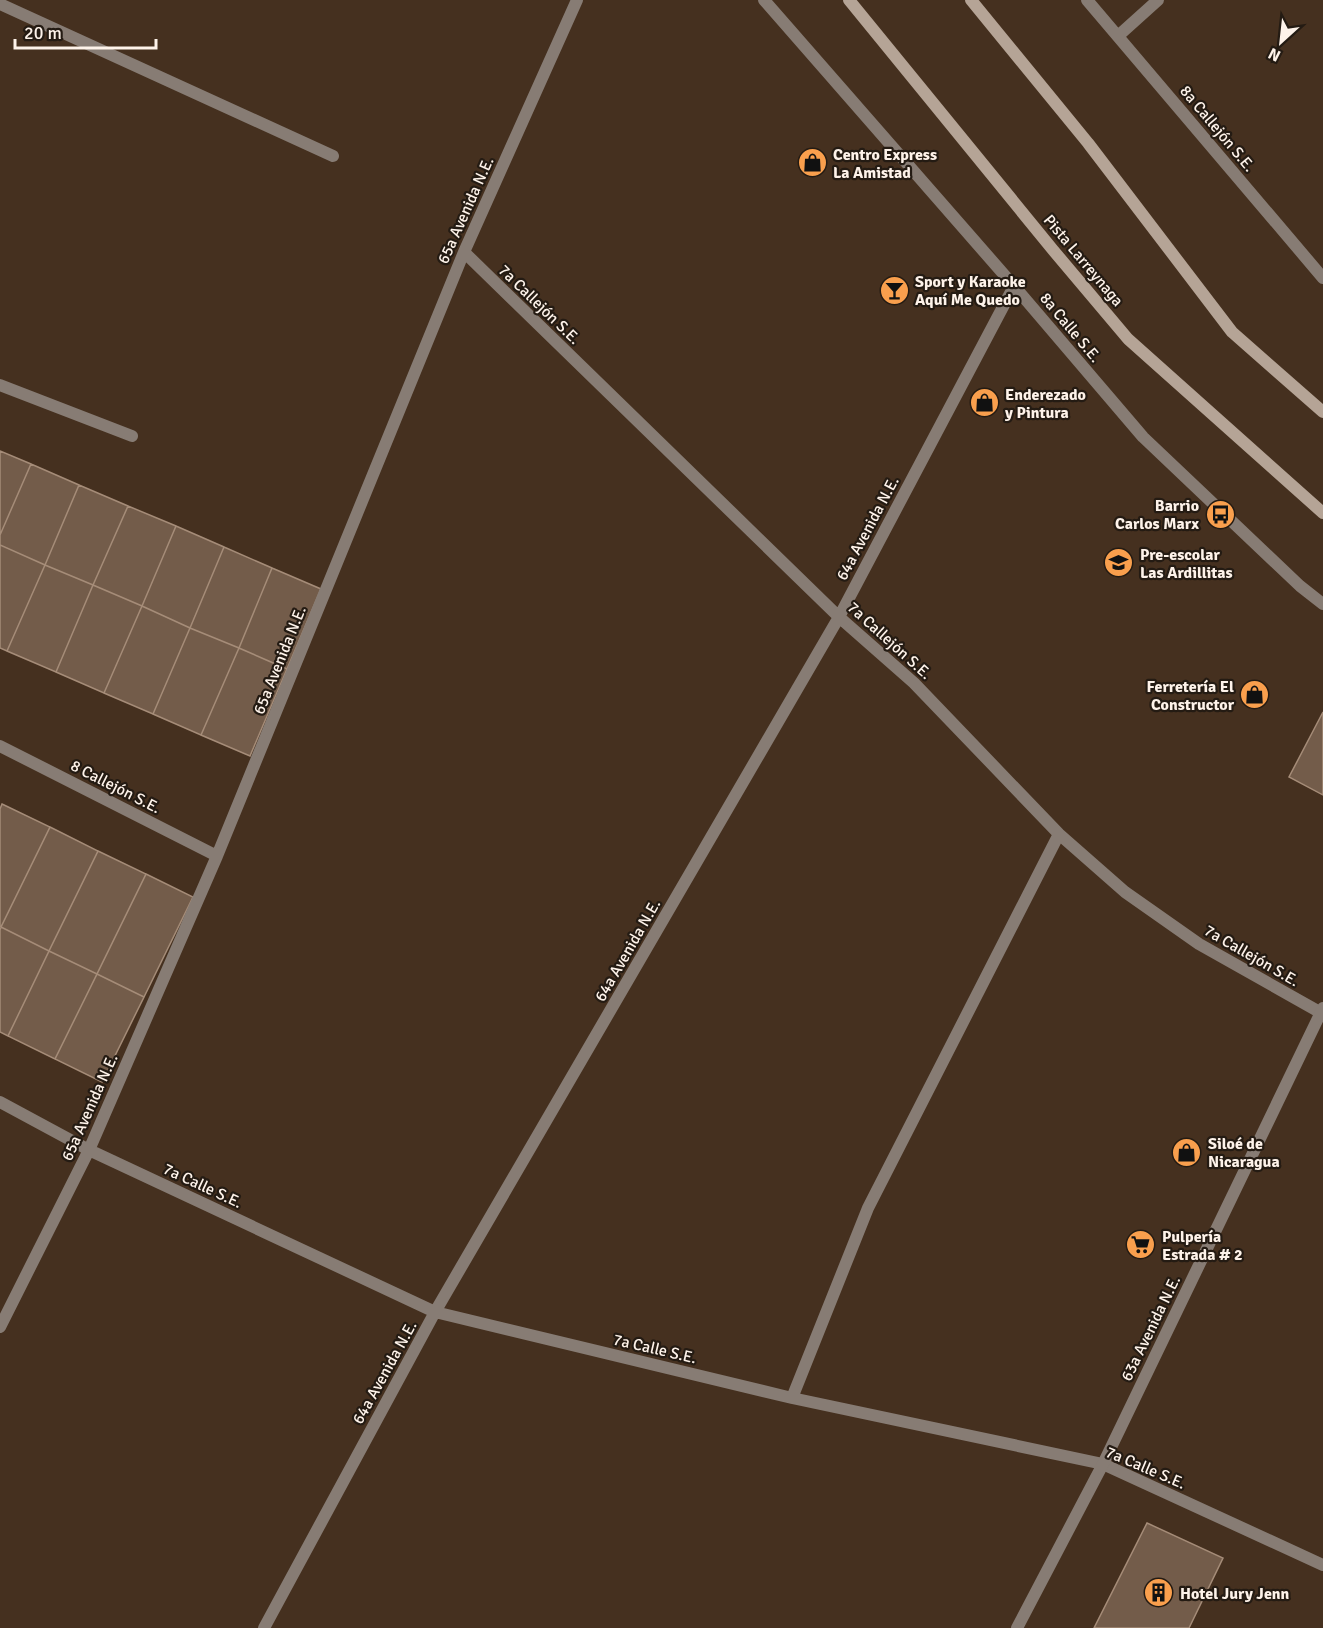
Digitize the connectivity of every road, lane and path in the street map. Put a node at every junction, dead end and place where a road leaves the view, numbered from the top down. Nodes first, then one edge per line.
1 (577, 0) edge
2 (764, 0) edge
3 (849, 0) edge
4 (971, 0) edge
5 (1088, 0) edge
6 (1158, 0) edge
7 (0, 4) edge
8 (1118, 36) junction
9 (333, 156) dead end
10 (464, 252) junction
11 (1323, 278) edge
12 (1014, 286) junction
13 (0, 385) edge
14 (1323, 412) edge
15 (132, 436) dead end
16 (1323, 513) edge
17 (1323, 603) edge
18 (839, 617) junction
19 (0, 746) edge
20 (1059, 834) junction
21 (217, 856) junction
22 (1322, 1011) edge
23 (0, 1102) edge
24 (89, 1150) junction
25 (435, 1312) junction
26 (0, 1327) edge
27 (792, 1398) junction
28 (1102, 1464) junction
29 (1323, 1565) edge
30 (264, 1628) edge
31 (1017, 1628) edge

1 - 10 street, 65a Avenida N.E.
2 - 12 street, 8a Calle S.E.
3 - 16 main road, Pista Larreynaga
4 - 14 main road
5 - 8 street, 8a Callejón S.E.
6 - 8 street
7 - 9 street
8 - 11 street, 8a Callejón S.E.
10 - 18 street, 7a Callejón S.E.
10 - 21 street, 65a Avenida N.E.
12 - 17 street, 8a Calle S.E.
12 - 18 street, 64a Avenida N.E.
13 - 15 street
18 - 20 street, 7a Callejón S.E.
18 - 25 street, 64a Avenida N.E.
19 - 21 street, 8 Callejón S.E.
20 - 22 street, 7a Callejón S.E.
20 - 27 street
21 - 24 street, 65a Avenida N.E.
22 - 28 street, 63a Avenida N.E.
23 - 24 street, 7a Calle S.E.
24 - 25 street, 7a Calle S.E.
24 - 26 street, 65a Avenida N.E.
25 - 27 street, 7a Calle S.E.
25 - 30 street, 64a Avenida N.E.
27 - 28 street, 7a Calle S.E.
28 - 29 street, 7a Calle S.E.
28 - 31 street, 63a Avenida N.E.

